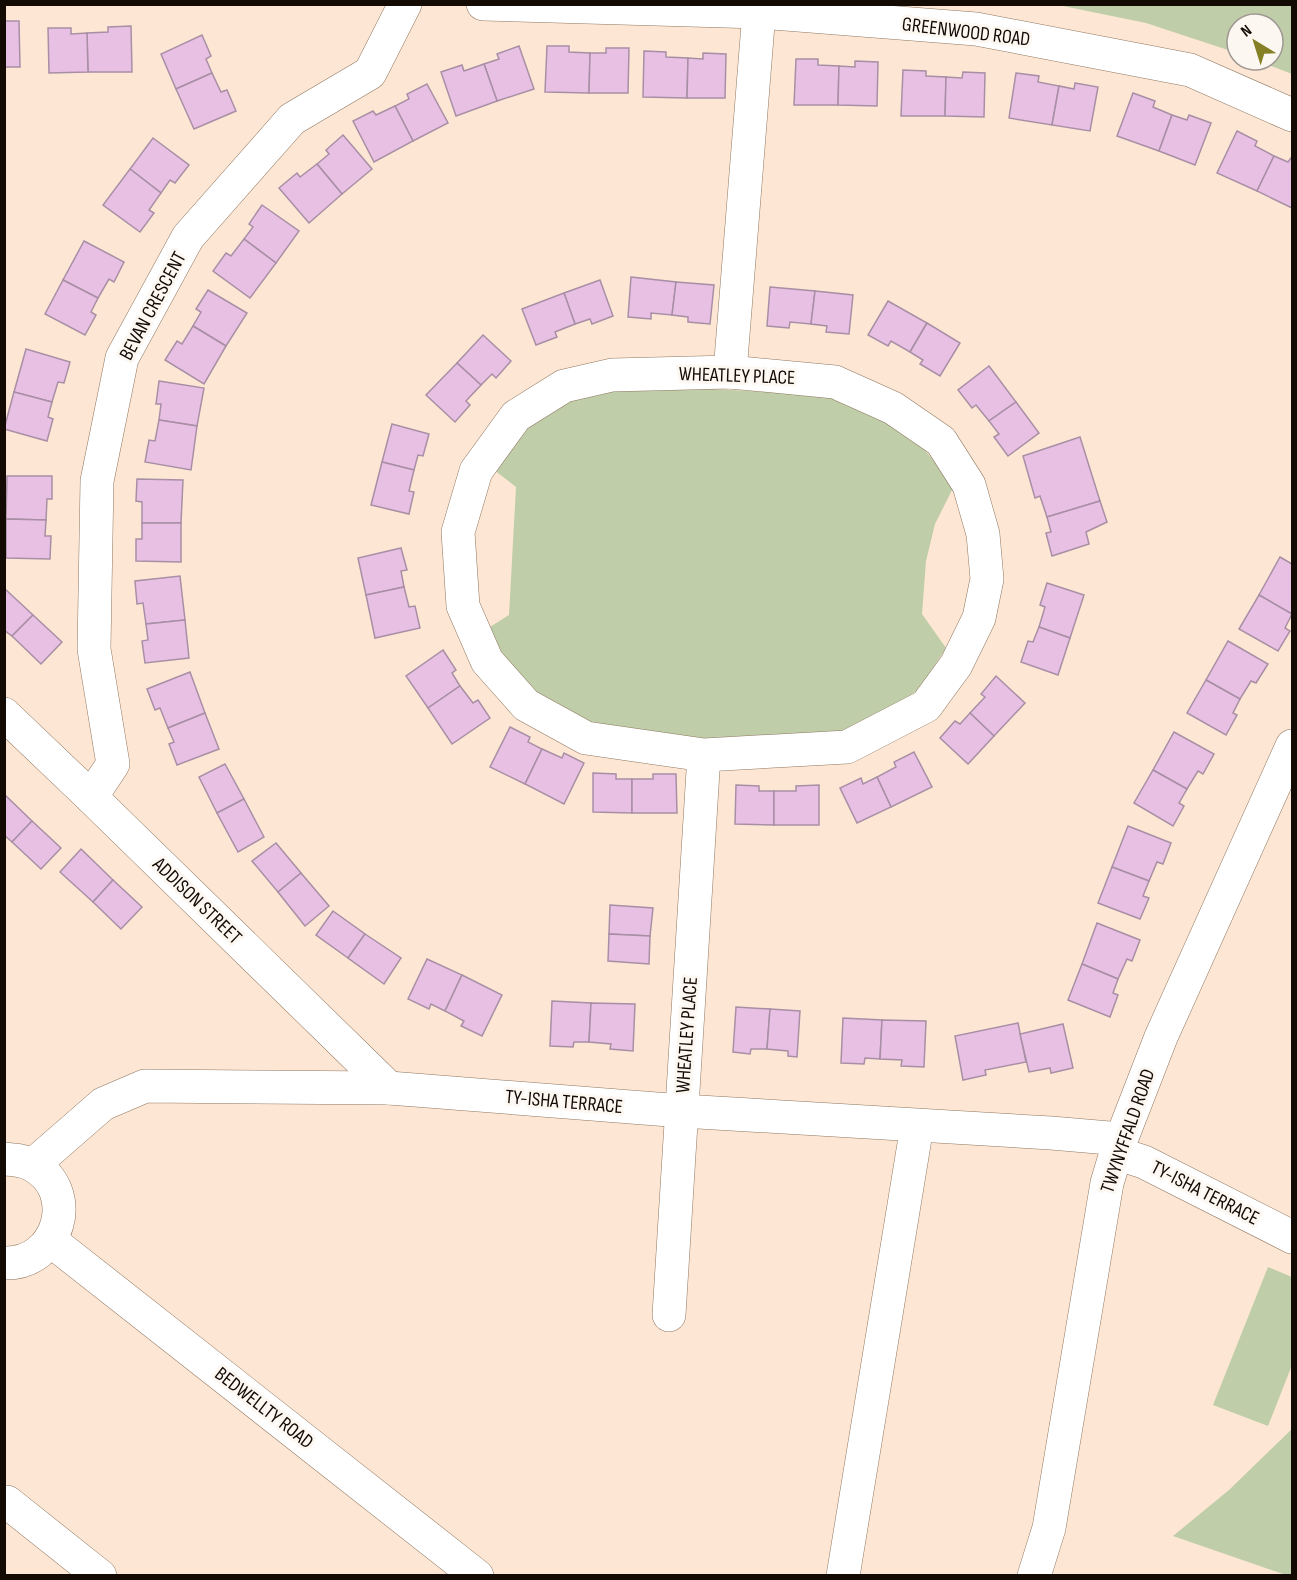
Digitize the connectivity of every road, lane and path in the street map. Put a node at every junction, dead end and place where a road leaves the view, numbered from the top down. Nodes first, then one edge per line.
1 (405, 4) edge
2 (483, 4) edge
3 (759, 12) junction
4 (1293, 116) edge
5 (730, 372) junction
6 (4, 714) edge
7 (1293, 746) edge
8 (704, 755) junction
9 (91, 797) junction
10 (388, 1088) junction
11 (682, 1111) junction
12 (917, 1126) junction
13 (1119, 1146) junction
14 (19, 1162) edge
15 (1293, 1238) edge
16 (50, 1240) junction
17 (4, 1263) edge
18 (669, 1315) dead end
19 (7, 1502) dead end
20 (100, 1575) edge
21 (477, 1575) edge
22 (843, 1575) edge
23 (1034, 1575) edge

1 - 9 street, BEVAN CRESCENT
2 - 3 street, GREENWOOD ROAD
3 - 4 street, GREENWOOD ROAD
3 - 5 street
5 - 8 street, WHEATLEY PLACE
5 - 8 street, WHEATLEY PLACE
6 - 9 street, ADDISON STREET
7 - 13 street, TWYNYFFALD ROAD
8 - 11 street, WHEATLEY PLACE
9 - 10 street, ADDISON STREET
10 - 11 street, TY-ISHA TERRACE
10 - 14 street, TY-ISHA TERRACE
11 - 12 street, TY-ISHA TERRACE
11 - 18 street, WHEATLEY PLACE
12 - 13 street, TY-ISHA TERRACE
12 - 22 street
13 - 15 street, TY-ISHA TERRACE
13 - 23 street, TWYNYFFALD ROAD
14 - 16 street
16 - 17 street
16 - 21 street, BEDWELLTY ROAD
19 - 20 street

